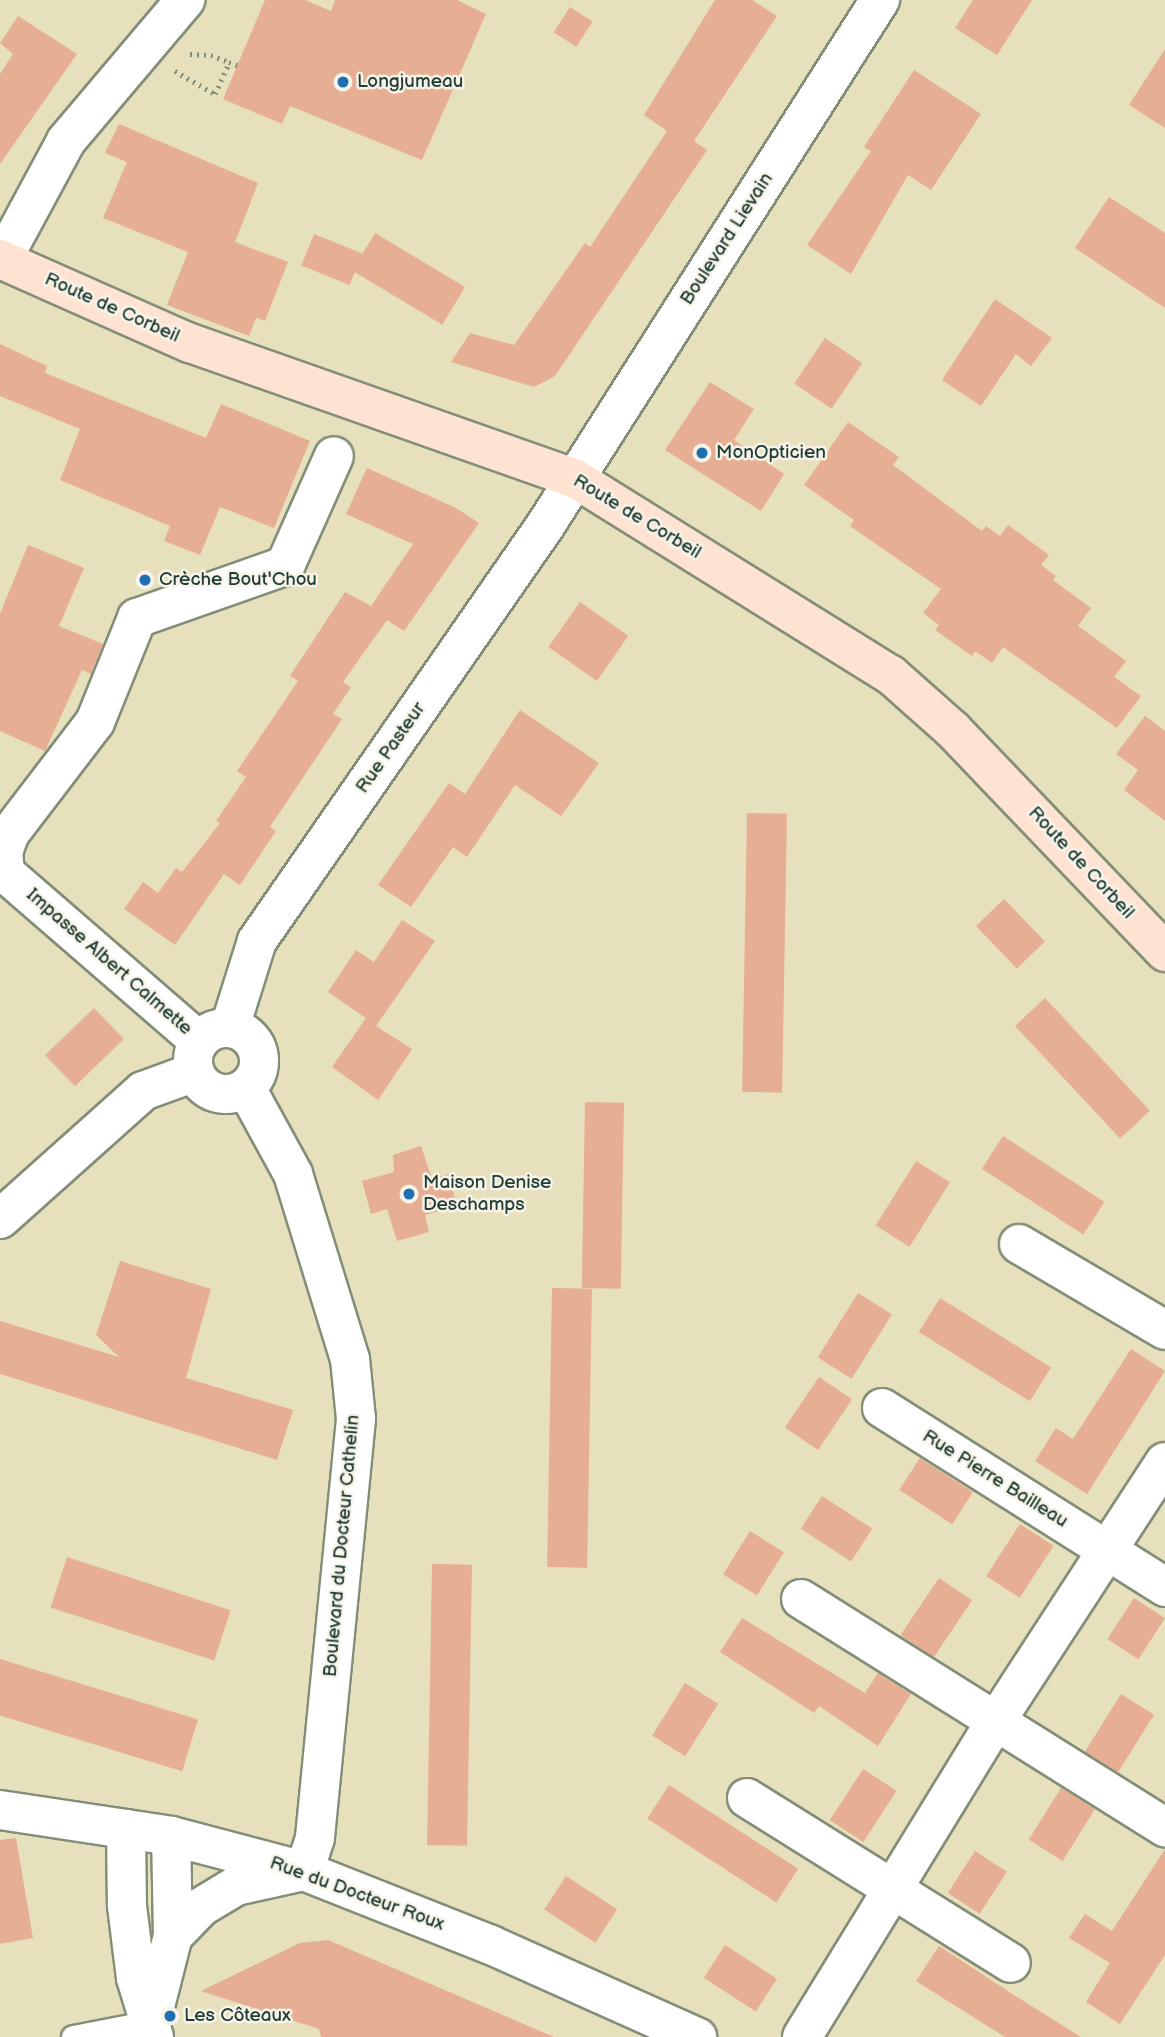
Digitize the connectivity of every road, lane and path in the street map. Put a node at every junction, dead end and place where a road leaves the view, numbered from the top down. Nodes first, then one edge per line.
1 (185, 0) edge
2 (880, 0) edge
3 (140, 52) junction
4 (211, 55) dead end
5 (229, 62) junction
6 (237, 65) dead end
7 (1, 259) edge
8 (334, 456) dead end
9 (574, 478) junction
10 (1165, 952) edge
11 (208, 1047) junction
12 (246, 1088) junction
13 (0, 1219) edge
14 (1019, 1244) dead end
15 (1165, 1330) edge
16 (882, 1408) dead end
17 (1165, 1462) edge
18 (1107, 1550) junction
19 (1165, 1587) edge
20 (801, 1599) dead end
21 (996, 1721) junction
22 (747, 1798) dead end
23 (0, 1810) edge
24 (1165, 1827) edge
25 (126, 1829) junction
26 (171, 1836) junction
27 (304, 1871) junction
28 (893, 1889) junction
29 (173, 1936) junction
30 (1011, 1963) dead end
31 (153, 2029) edge
32 (73, 2037) edge
33 (697, 2037) edge
34 (802, 2037) edge

1 - 3 street
2 - 9 street, Boulevard Lievain
3 - 5 path
3 - 7 street
4 - 5 path
5 - 6 path
7 - 9 main road, Route de Corbeil
8 - 11 street, Impasse Albert Calmette
9 - 10 main road, Route de Corbeil
9 - 11 street, Rue Pasteur
11 - 12 street
11 - 12 street
11 - 13 street
12 - 27 street, Boulevard du Docteur Cathelin
14 - 15 street
16 - 18 street, Rue Pierre Bailleau
17 - 18 street
18 - 19 street, Rue Pierre Bailleau
18 - 21 street
20 - 21 street
21 - 24 street
21 - 28 street
22 - 28 street
23 - 25 street, Rue du Docteur Roux
25 - 26 street, Rue du Docteur Roux
25 - 31 street
26 - 27 street, Rue du Docteur Roux
26 - 29 street
27 - 29 street
27 - 33 street, Rue du Docteur Roux
28 - 30 street
28 - 34 street
29 - 31 street
31 - 32 lane

